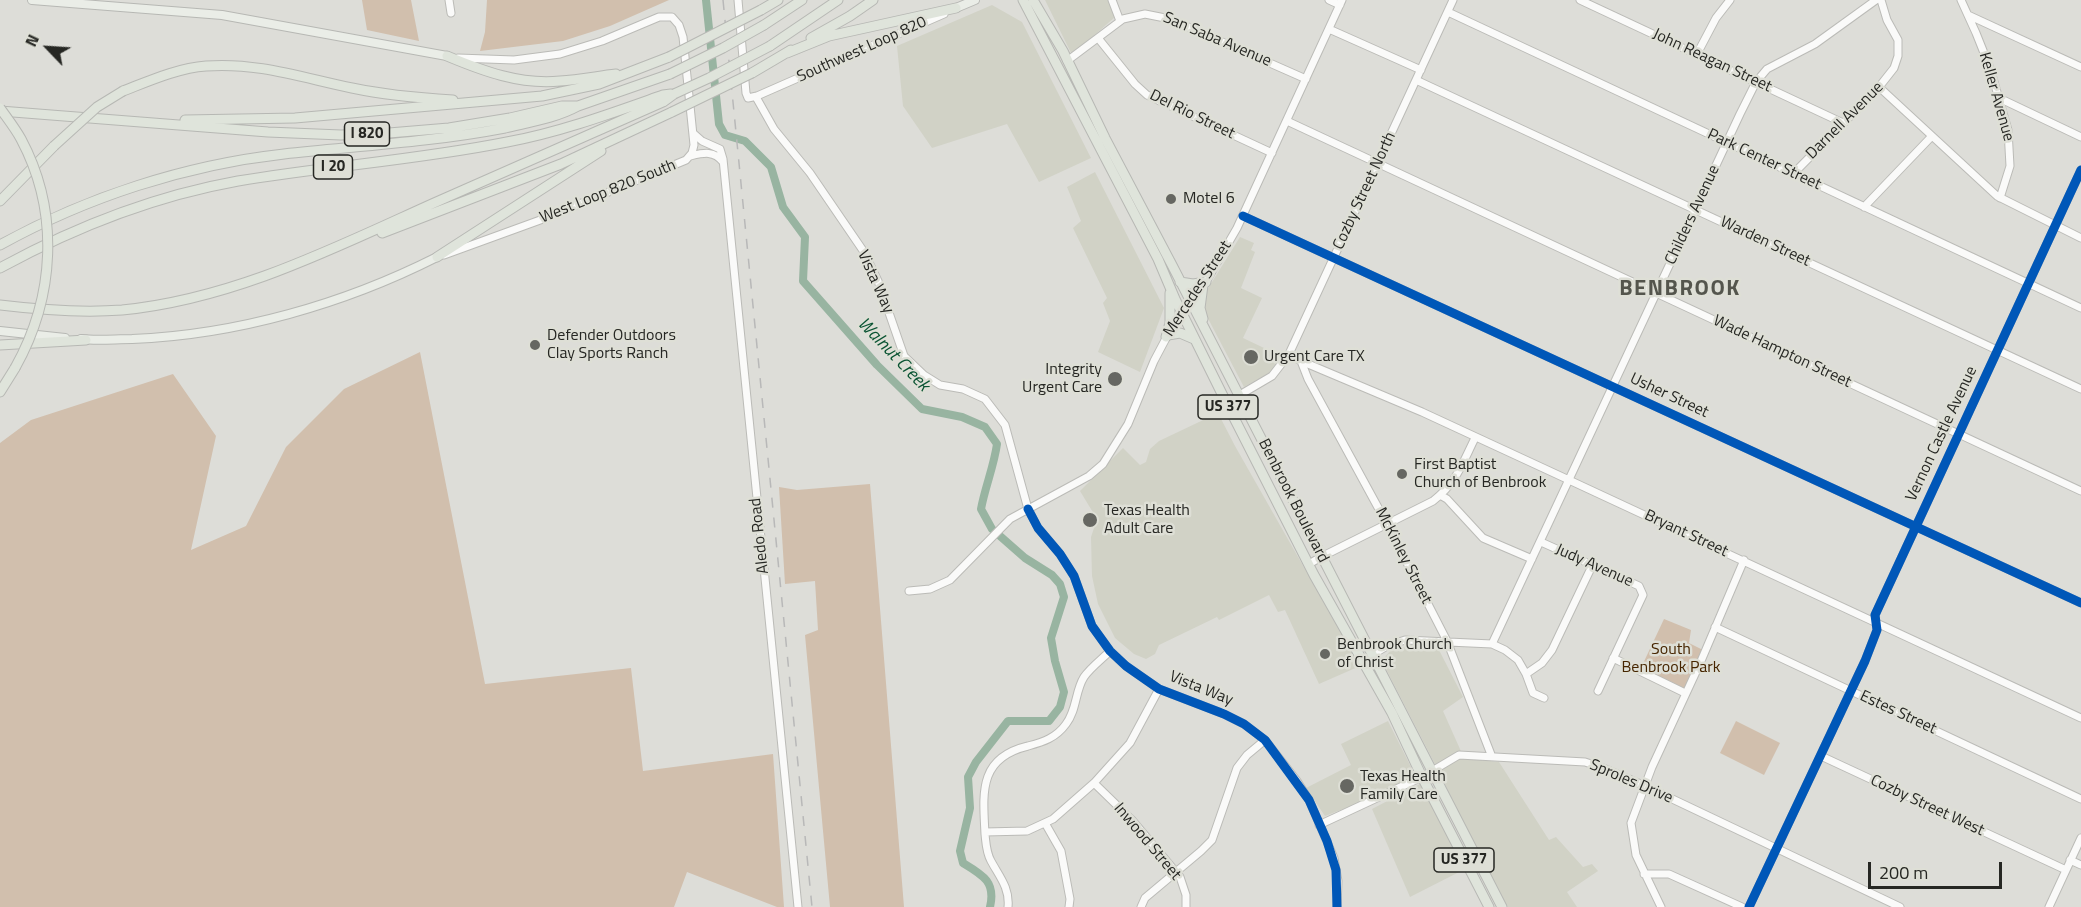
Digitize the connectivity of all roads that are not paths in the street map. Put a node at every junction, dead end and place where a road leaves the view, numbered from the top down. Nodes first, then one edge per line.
1 (32, 0) edge
2 (448, 0) edge
3 (738, 0) edge
4 (769, 0) edge
5 (778, 0) edge
6 (802, 0) edge
7 (838, 0) edge
8 (873, 0) edge
9 (975, 0) edge
10 (1017, 0) edge
11 (1112, 0) edge
12 (1329, 0) edge
13 (1453, 0) edge
14 (1580, 0) edge
15 (1729, 0) edge
16 (1876, 0) edge
17 (1881, 0) edge
18 (1961, 0) edge
19 (121, 3) edge
20 (1031, 3) edge
21 (1341, 3) edge
22 (956, 8) junction
23 (760, 10) junction
24 (1448, 12) junction
25 (451, 13) dead end
26 (1968, 15) junction
27 (1120, 21) junction
28 (1329, 29) junction
29 (1098, 38) junction
30 (787, 53) junction
31 (1697, 54) junction
32 (447, 56) junction
33 (1067, 62) junction
34 (2081, 67) edge
35 (1421, 70) junction
36 (630, 72) junction
37 (1306, 79) junction
38 (1416, 80) junction
39 (1756, 82) junction
40 (1879, 87) junction
41 (674, 94) junction
42 (752, 98) junction
43 (1999, 98) junction
44 (470, 102) junction
45 (578, 106) junction
46 (0, 110) edge
47 (1287, 121) junction
48 (153, 123) junction
49 (1843, 123) junction
50 (693, 134) junction
51 (626, 135) junction
52 (1932, 136) junction
53 (2081, 137) edge
54 (1726, 143) junction
55 (1104, 145) junction
56 (1272, 153) junction
57 (690, 156) junction
58 (724, 164) junction
59 (1378, 165) junction
60 (2081, 170) edge
61 (1792, 174) junction
62 (2001, 198) junction
63 (0, 201) edge
64 (1864, 207) junction
65 (1695, 210) junction
66 (1243, 216) junction
67 (2055, 226) junction
68 (2081, 238) edge
69 (0, 244) edge
70 (1334, 257) junction
71 (437, 258) junction
72 (298, 264) junction
73 (0, 268) edge
74 (1180, 282) junction
75 (1205, 283) junction
76 (2028, 283) junction
77 (1170, 287) junction
78 (1656, 293) junction
79 (1190, 303) junction
80 (0, 305) edge
81 (2081, 308) edge
82 (1182, 314) junction
83 (0, 331) edge
84 (1206, 333) junction
85 (1167, 336) junction
86 (1194, 339) junction
87 (86, 340) junction
88 (0, 345) edge
89 (1997, 349) junction
90 (1289, 354) junction
91 (1301, 361) junction
92 (1613, 386) junction
93 (2081, 388) edge
94 (0, 392) edge
95 (1238, 396) junction
96 (1959, 434) junction
97 (1475, 438) junction
98 (1569, 480) junction
99 (2081, 491) edge
100 (1440, 495) junction
101 (1028, 509) junction
102 (1387, 524) junction
103 (1916, 526) junction
104 (1541, 542) junction
105 (1321, 557) junction
106 (1532, 560) junction
107 (1744, 560) junction
108 (1309, 564) junction
109 (1592, 566) junction
110 (909, 591) dead end
111 (2081, 603) edge
112 (1874, 621) junction
113 (1715, 627) junction
114 (1447, 641) junction
115 (1492, 644) junction
116 (1110, 651) junction
117 (1372, 655) junction
118 (1613, 658) junction
119 (1526, 674) junction
120 (1160, 689) junction
121 (1598, 691) dead end
122 (1851, 691) junction
123 (1685, 693) junction
124 (1544, 698) dead end
125 (2081, 718) edge
126 (1265, 740) junction
127 (1821, 756) junction
128 (1492, 757) junction
129 (1431, 771) junction
130 (1422, 777) junction
131 (1094, 783) junction
132 (1645, 786) junction
133 (2081, 799) edge
134 (1045, 823) junction
135 (1319, 825) junction
136 (985, 832) junction
137 (2081, 838) edge
138 (1776, 849) junction
139 (2070, 860) junction
140 (2081, 865) edge
141 (2066, 870) junction
142 (1176, 872) junction
143 (1644, 874) junction
144 (798, 907) edge
145 (1008, 907) edge
146 (1069, 907) edge
147 (1141, 907) edge
148 (1186, 907) edge
149 (1337, 907) edge
150 (1489, 907) edge
151 (1502, 907) edge
152 (1661, 907) edge
153 (1742, 907) edge
154 (1749, 907) edge
155 (1900, 907) edge
156 (2049, 907) edge

1 - 19 main road, West Loop 820 South
2 - 25 street
3 - 42 street
4 - 23 highway
5 - 23 highway
6 - 45 highway, I 20, bridge
7 - 41 highway, I 20, bridge
8 - 30 highway
9 - 22 main road, Southwest Loop 820
10 - 20 highway
11 - 27 street
12 - 21 street
13 - 24 street, Cozby Street North
14 - 31 street, John Reagan Street
15 - 31 street
16 - 39 street, Childers Avenue
17 - 40 street, Darnell Avenue
18 - 26 street, Keller Avenue
19 - 32 main road, West Loop 820 South
20 - 33 highway, Benbrook Boulevard / US 377
20 - 55 highway, Benbrook Boulevard / US 377
21 - 28 street, Mercedes Street
22 - 30 highway
22 - 42 street, Southwest Loop 820
23 - 36 highway, bridge
24 - 35 street, Cozby Street North
24 - 54 street, Park Center Street
26 - 34 street
26 - 43 street, Keller Avenue
27 - 29 street, San Saba Avenue
27 - 37 street, San Saba Avenue
28 - 35 street
28 - 37 street, Mercedes Street
29 - 33 street, San Saba Avenue
29 - 56 street, Del Rio Street
30 - 51 highway, bridge
31 - 39 street, John Reagan Street
32 - 36 highway
32 - 50 street, West Loop 820 South
33 - 55 highway, Benbrook Boulevard / US 377
35 - 38 street, Cozby Street North
36 - 44 highway
37 - 47 street, Mercedes Street
38 - 59 street, Cozby Street North
38 - 65 street, Warden Street
39 - 49 street, John Reagan Street
39 - 54 street, Childers Avenue
40 - 49 street, Darnell Avenue
40 - 52 street
41 - 72 highway
41 - 73 highway, I 20
42 - 101 street, Vista Way
43 - 53 street
43 - 62 street, Keller Avenue
44 - 48 highway
44 - 63 highway, bridge
45 - 48 highway, I 820
45 - 69 highway, I 20
46 - 48 highway, I 820
46 - 94 highway, bridge
47 - 56 street, Mercedes Street
47 - 59 street, Wade Hampton Street
49 - 61 street, Darnell Avenue
50 - 57 street, West Loop 820 South
50 - 58 street
51 - 71 highway
51 - 72 highway
52 - 62 street
52 - 64 street
54 - 61 street, Park Center Street
54 - 65 street, Childers Avenue
55 - 74 highway, Benbrook Boulevard / US 377
55 - 77 highway, Benbrook Boulevard / US 377
56 - 66 street, Mercedes Street
57 - 58 street
57 - 71 street, West Loop 820 South
58 - 144 street, Aledo Road
59 - 70 street, Cozby Street North
59 - 78 street, Wade Hampton Street
60 - 67 street, Vernon Castle Avenue
61 - 64 street, Park Center Street
62 - 67 street
64 - 76 street, Park Center Street
65 - 78 street, Childers Avenue
65 - 89 street, Warden Street
66 - 70 street, Usher Street
66 - 75 street, Mercedes Street
67 - 68 street
67 - 76 street, Vernon Castle Avenue
70 - 90 street, Cozby Street North
70 - 92 street, Usher Street
71 - 87 main road, West Loop 820 South
72 - 80 highway
74 - 75 highway
74 - 79 highway, Benbrook Boulevard / US 377
75 - 79 street, Mercedes Street
75 - 84 highway
76 - 81 street, Park Center Street
76 - 89 street, Vernon Castle Avenue
77 - 82 highway, Benbrook Boulevard / US 377
77 - 85 highway
78 - 92 street, Childers Avenue
78 - 96 street, Wade Hampton Street
79 - 82 street, Mercedes Street
79 - 84 highway, Benbrook Boulevard / US 377
82 - 85 street, Mercedes Street
82 - 86 highway, Benbrook Boulevard / US 377
83 - 87 main road, West Loop 820 South
84 - 95 highway, Benbrook Boulevard / US 377
85 - 86 highway
85 - 101 street, Mercedes Street
86 - 108 highway, Benbrook Boulevard / US 377
87 - 88 highway
89 - 93 street, Warden Street
89 - 96 street, Vernon Castle Avenue
90 - 91 street, Bryant Street
90 - 95 street, Cozby Street North
91 - 97 street, Bryant Street
91 - 102 street, McKinley Street
92 - 98 street, Childers Avenue
92 - 103 street, Usher Street
95 - 105 highway, Benbrook Boulevard / US 377
96 - 99 street, Wade Hampton Street
96 - 103 street, Vernon Castle Avenue
97 - 98 street, Bryant Street
97 - 100 street
98 - 104 street, Childers Avenue
98 - 107 street, Bryant Street
100 - 102 street
100 - 106 street
101 - 110 street
101 - 116 street, Vista Way
102 - 105 street
102 - 114 street, McKinley Street
103 - 111 street, Usher Street
103 - 112 street, Vernon Castle Avenue
104 - 106 street, Childers Avenue
104 - 109 street, Judy Avenue
105 - 108 street
105 - 117 highway, Benbrook Boulevard / US 377
106 - 115 street, Childers Avenue
107 - 112 street, Bryant Street
107 - 113 street
108 - 130 highway, Benbrook Boulevard / US 377
109 - 118 street, Judy Avenue
109 - 119 street
112 - 122 street, Vernon Castle Avenue
112 - 125 street, Bryant Street
113 - 122 street, Estes Street
113 - 123 street
114 - 115 street
114 - 117 street
114 - 128 street, McKinley Street
115 - 119 street
116 - 120 street, Vista Way
116 - 136 street
117 - 129 highway, Benbrook Boulevard / US 377
118 - 121 street, Judy Avenue
118 - 123 street
119 - 124 street
120 - 126 street, Vista Way
120 - 131 street
122 - 127 street, Vernon Castle Avenue
122 - 133 street, Estes Street
123 - 132 street
126 - 135 street, Vista Way
126 - 142 street
127 - 138 street, Vernon Castle Avenue
127 - 141 street, Cozby Street West
128 - 129 street, Sproles Drive
128 - 132 street, Sproles Drive
129 - 130 street, Sproles Drive
129 - 151 highway, Benbrook Boulevard / US 377
130 - 135 street, Sproles Drive
130 - 150 highway, Benbrook Boulevard / US 377
131 - 134 street
131 - 142 street, Inwood Street
132 - 138 street, Sproles Drive
132 - 143 street
134 - 136 street
134 - 146 street
135 - 149 street, Vista Way
136 - 145 street
137 - 139 street
138 - 154 street, Vernon Castle Avenue
138 - 155 street, Sproles Drive
139 - 140 street
139 - 141 street
141 - 156 street
142 - 147 street
142 - 148 street, Inwood Street
143 - 152 street
143 - 153 street

